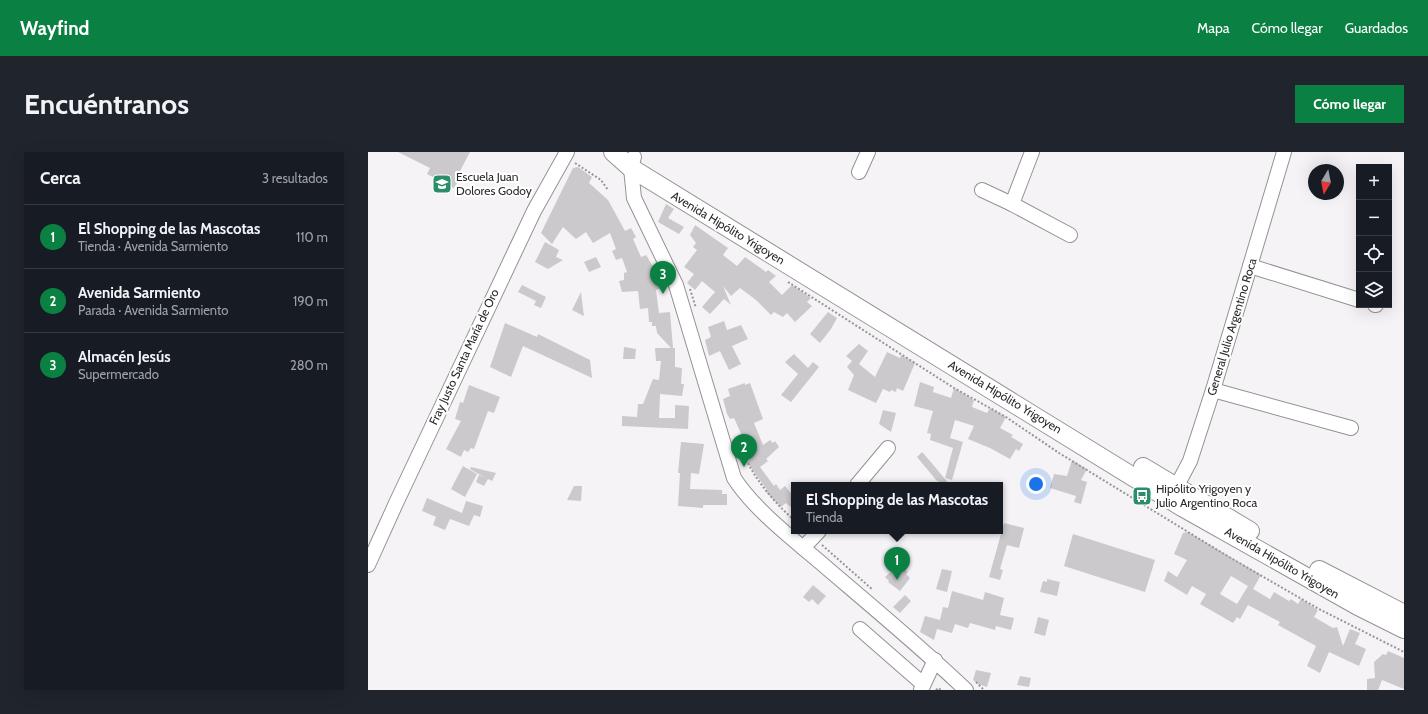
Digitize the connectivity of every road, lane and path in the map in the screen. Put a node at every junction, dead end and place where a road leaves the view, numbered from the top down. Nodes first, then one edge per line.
1 (613, 152) edge
2 (868, 152) edge
3 (1032, 152) edge
4 (1284, 152) edge
5 (568, 158) edge
6 (630, 159) edge
7 (859, 172) dead end
8 (608, 190) dead end
9 (982, 190) dead end
10 (1012, 204) junction
11 (1070, 235) dead end
12 (1250, 266) junction
13 (786, 281) dead end
14 (687, 283) dead end
15 (1356, 299) edge
16 (696, 308) dead end
17 (1213, 390) junction
18 (1351, 428) dead end
19 (733, 432) dead end
20 (888, 448) dead end
21 (860, 482) edge
22 (1173, 493) junction
23 (791, 517) edge
24 (816, 534) edge
25 (803, 548) junction
26 (368, 565) edge
27 (1404, 614) edge
28 (860, 629) dead end
29 (1404, 629) edge
30 (1404, 652) edge
31 (935, 660) junction
32 (922, 687) edge
33 (936, 690) edge
34 (941, 690) edge
35 (966, 690) edge

1 - 6 main road, Avenida Hipólito Yrigoyen
2 - 7 street
3 - 10 street
4 - 12 street, General Julio Argentino Roca
5 - 8 path
5 - 26 street, Fray Justo Santa María de Oro
6 - 22 main road, Avenida Hipólito Yrigoyen
6 - 25 street
9 - 10 street
10 - 11 street
12 - 15 street
12 - 17 street, General Julio Argentino Roca
13 - 30 path
14 - 16 path
17 - 18 street
17 - 22 street, General Julio Argentino Roca
19 - 23 path
20 - 21 street
22 - 27 main road, Avenida Hipólito Yrigoyen
22 - 29 main road, Avenida Hipólito Yrigoyen
24 - 25 street
25 - 31 street
28 - 32 street
31 - 32 street
31 - 35 street
33 - 34 path

